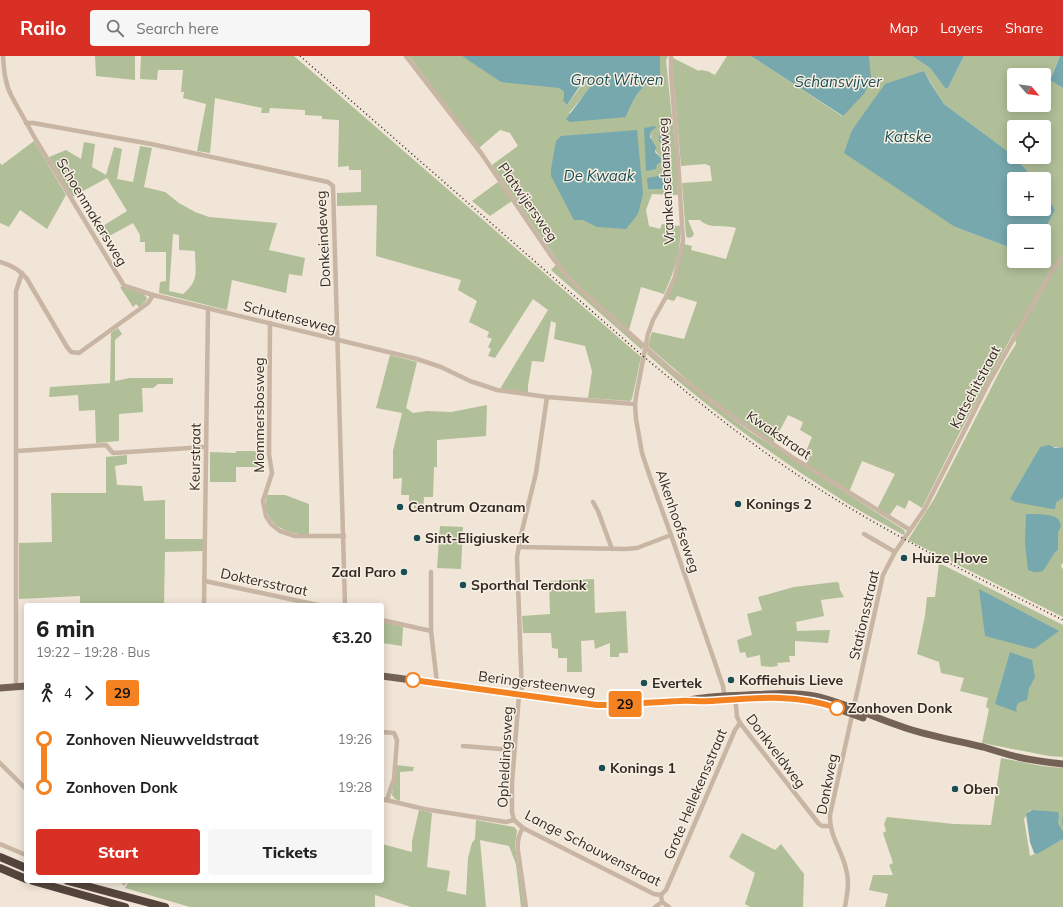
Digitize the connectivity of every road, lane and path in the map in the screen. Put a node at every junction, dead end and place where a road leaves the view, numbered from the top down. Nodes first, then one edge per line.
1 (3, 56) edge
2 (406, 56) edge
3 (671, 56) edge
4 (26, 123) junction
5 (1063, 256) edge
6 (0, 262) edge
7 (22, 273) junction
8 (153, 295) junction
9 (208, 308) junction
10 (270, 323) junction
11 (338, 339) junction
12 (645, 347) junction
13 (547, 397) junction
14 (635, 404) junction
15 (206, 447) junction
16 (17, 451) junction
17 (593, 502) dead end
18 (910, 530) junction
19 (864, 534) dead end
20 (671, 535) junction
21 (344, 536) junction
22 (519, 547) junction
23 (612, 550) junction
24 (895, 552) junction
25 (431, 572) dead end
26 (205, 581) junction
27 (204, 603) edge
28 (309, 603) edge
29 (345, 603) edge
30 (384, 620) edge
31 (431, 631) junction
32 (384, 676) edge
33 (437, 683) junction
34 (24, 686) edge
35 (16, 687) junction
36 (0, 688) edge
37 (520, 695) junction
38 (736, 697) junction
39 (725, 698) junction
40 (853, 712) junction
41 (740, 723) junction
42 (384, 732) edge
43 (463, 746) dead end
44 (514, 750) junction
45 (0, 763) edge
46 (1063, 764) edge
47 (24, 787) edge
48 (384, 800) edge
49 (514, 820) junction
50 (830, 826) junction
51 (523, 828) junction
52 (0, 844) edge
53 (24, 854) edge
54 (0, 857) edge
55 (24, 867) edge
56 (0, 868) edge
57 (24, 878) edge
58 (40, 883) edge
59 (75, 883) edge
60 (661, 895) junction
61 (662, 902) junction
62 (125, 907) edge
63 (165, 907) edge
64 (526, 907) edge
65 (655, 907) edge
66 (669, 907) edge
67 (845, 907) edge

1 - 4 street
2 - 12 street, Platwijersweg
3 - 12 street, Vrankenschansweg
4 - 8 street, Schoenmakersweg
4 - 11 street, Donkeindeweg
5 - 18 street, Katschitstraat
6 - 7 street
7 - 8 street
7 - 16 street
8 - 9 street, Schutenseweg
9 - 10 street, Schutenseweg
9 - 15 street, Keurstraat
10 - 11 street, Schutenseweg
10 - 21 street, Mommersbosweg
11 - 13 street, Schutenseweg
11 - 21 street, Donkeindeweg
12 - 14 street, Alkenhoofseweg
12 - 18 street, Kwakstraat
13 - 14 street, Schutenseweg
13 - 22 street, Opheldingsweg
14 - 20 street, Alkenhoofseweg
15 - 16 street
15 - 26 street, Keurstraat
16 - 35 street
17 - 23 street
18 - 24 street, Stationsstraat
19 - 24 street
20 - 23 street
20 - 39 street, Alkenhoofseweg
21 - 29 street, Donkeindeweg
22 - 23 street
22 - 37 street, Opheldingsweg
24 - 40 street, Stationsstraat
25 - 31 street
26 - 27 street, Keurstraat
26 - 28 street, Doktersstraat
30 - 31 street
31 - 33 street
32 - 33 main road, Beringersteenweg
33 - 37 main road, Beringersteenweg
34 - 35 main road
35 - 36 main road
37 - 39 main road, Beringersteenweg
37 - 44 street, Opheldingsweg
38 - 39 main road, Beringersteenweg
38 - 40 main road, Beringersteenweg
38 - 41 street, Donkveldweg
40 - 46 main road, Beringersteenweg
40 - 50 street, Donkweg
41 - 50 street, Donkveldweg
41 - 60 street, Grote Hellekensstraat
42 - 48 street
43 - 44 street
44 - 49 street, Opheldingsweg
45 - 47 street
48 - 49 street, Lange Schouwenstraat
49 - 51 street, Lange Schouwenstraat
50 - 67 street, Donkweg
51 - 60 street, Lange Schouwenstraat
51 - 64 street
52 - 53 street
54 - 55 highway
56 - 57 highway
58 - 62 highway
59 - 63 highway
60 - 61 street, Lange Schouwenstraat
61 - 65 street
61 - 66 street, Lange Schouwenstraat

